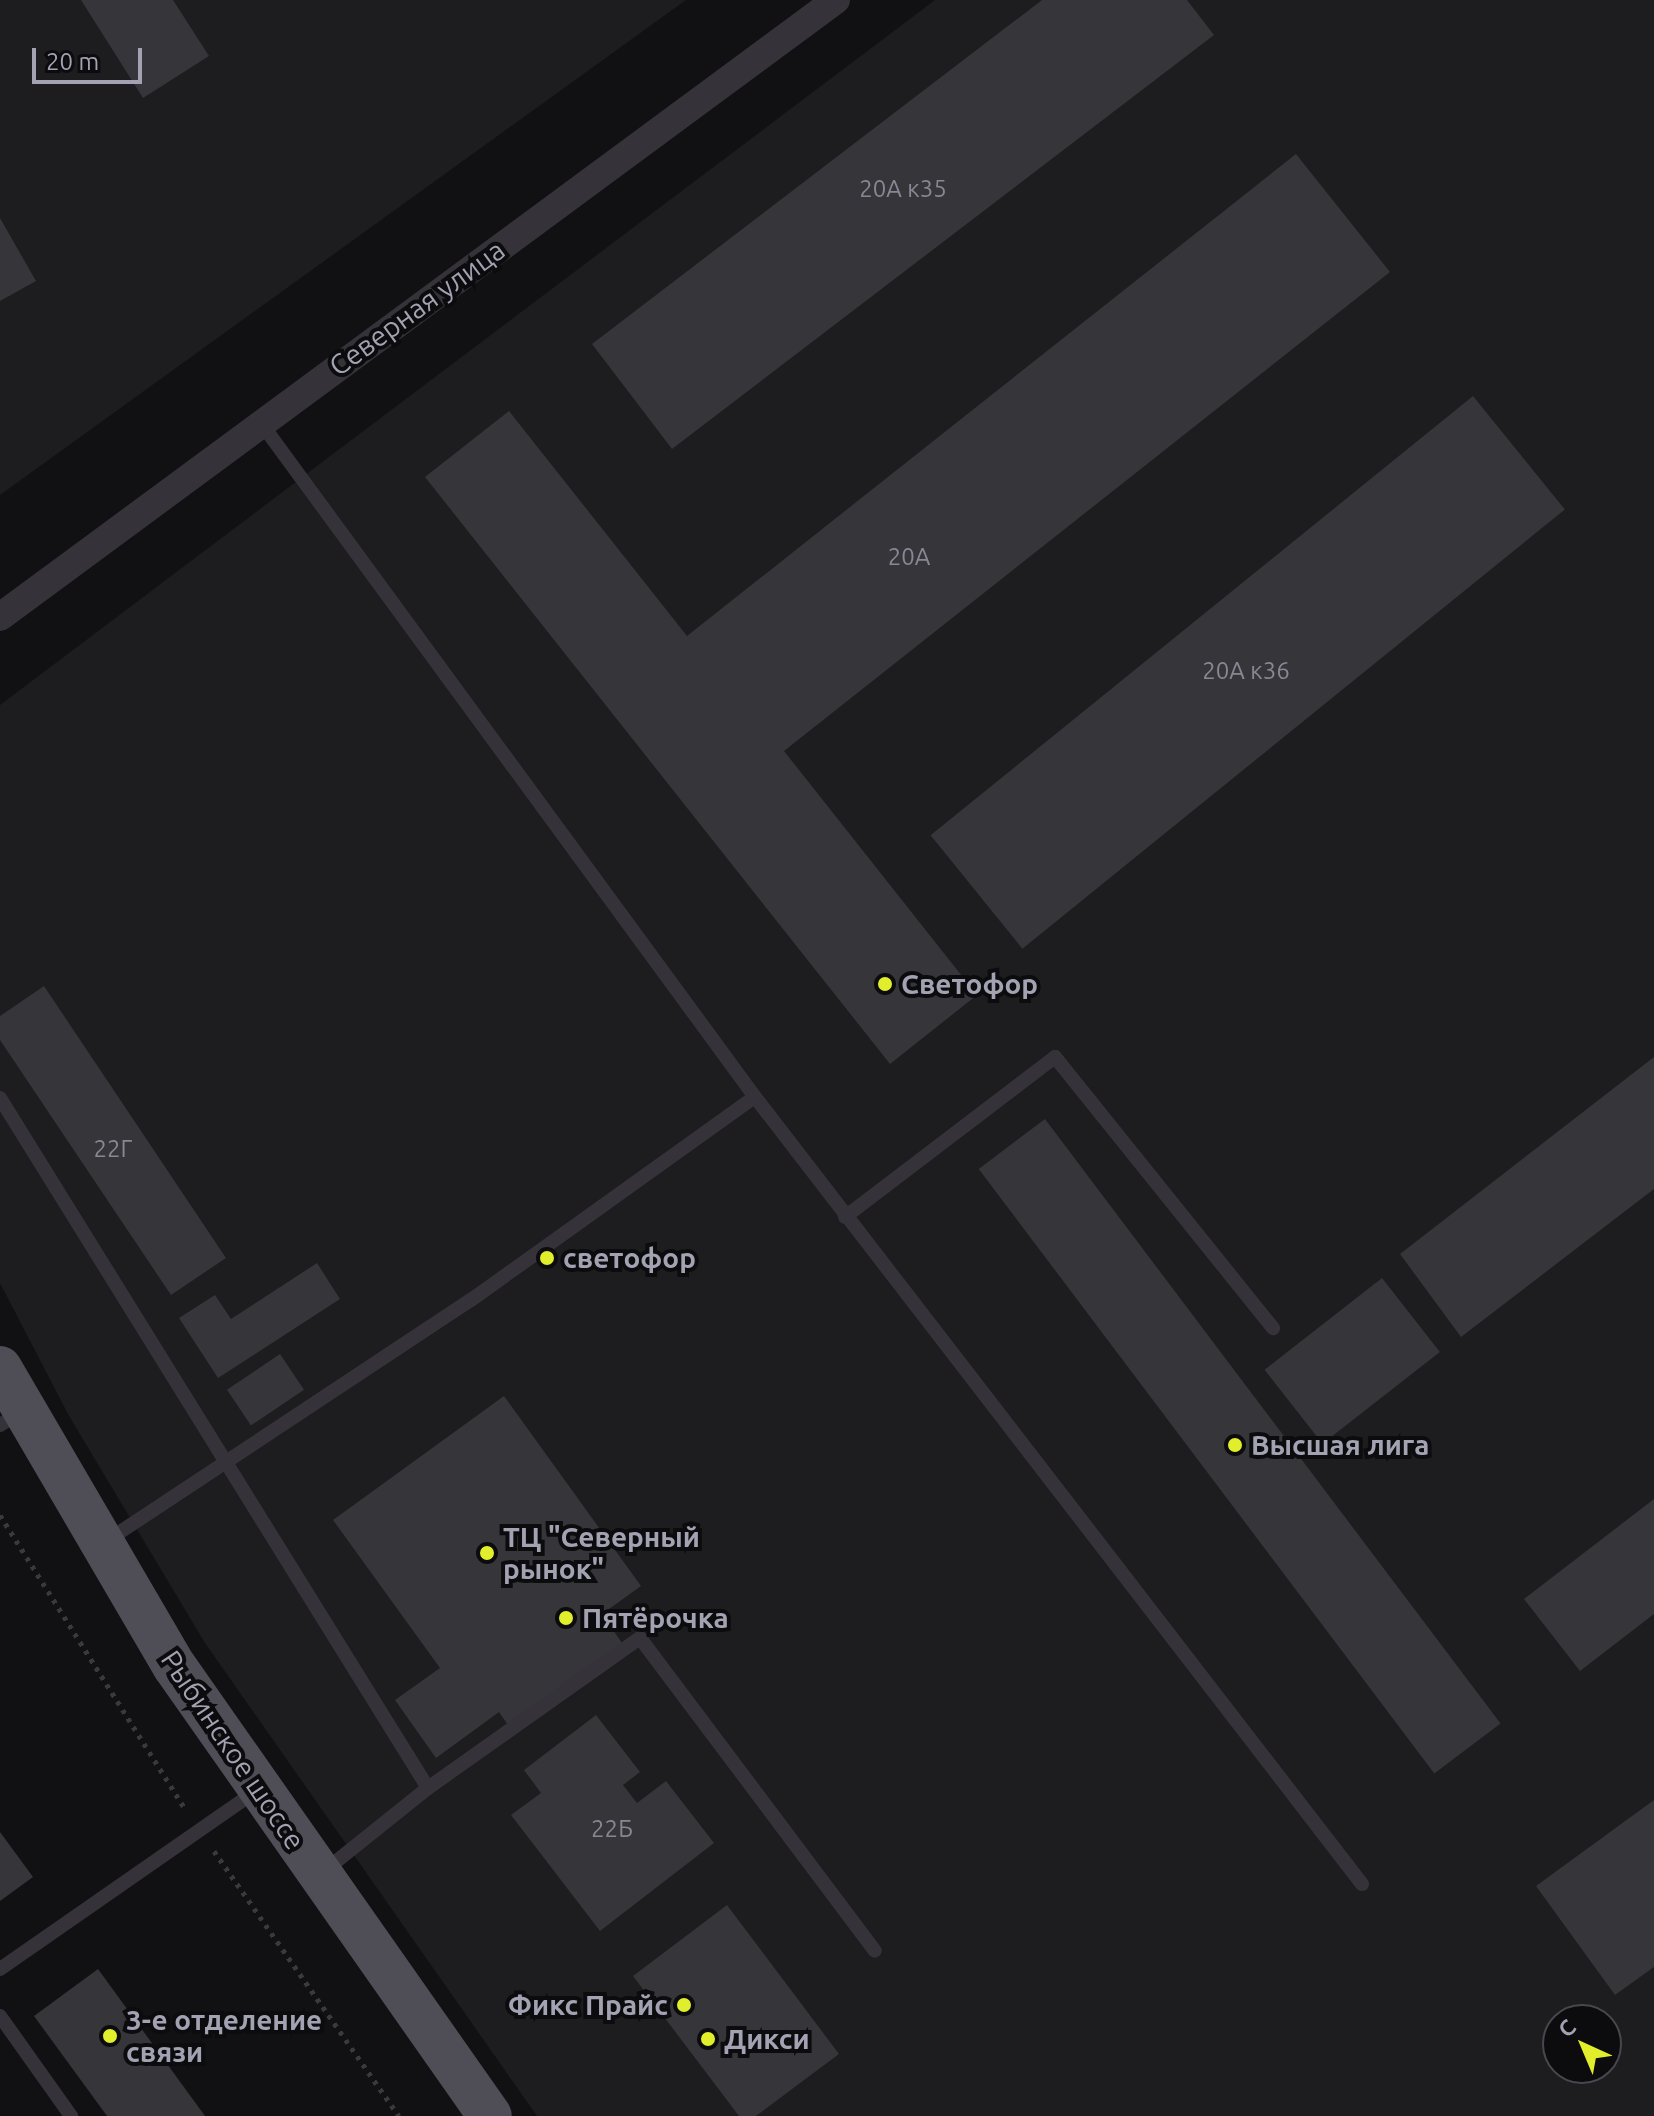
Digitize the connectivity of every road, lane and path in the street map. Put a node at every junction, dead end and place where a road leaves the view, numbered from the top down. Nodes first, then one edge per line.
1 (836, 0) edge
2 (261, 423) junction
3 (0, 617) edge
4 (755, 1097) junction
5 (0, 1098) edge
6 (845, 1217) junction
7 (1273, 1328) dead end
8 (0, 1368) edge
9 (10, 1419) edge
10 (226, 1464) junction
11 (101, 1545) junction
12 (428, 1788) junction
13 (259, 1789) junction
14 (319, 1875) junction
15 (1362, 1884) dead end
16 (875, 1951) dead end
17 (0, 1969) edge
18 (0, 2016) edge
19 (71, 2116) edge
20 (490, 2116) edge

1 - 2 street, Северная улица
2 - 3 street, Северная улица
2 - 4 lane
4 - 6 lane
4 - 10 lane
5 - 10 lane
6 - 7 lane
6 - 15 lane
8 - 9 main road, Рыбинское шоссе
9 - 11 main road, Рыбинское шоссе
10 - 11 lane
10 - 12 lane
11 - 13 main road, Рыбинское шоссе
12 - 14 lane
12 - 16 lane
13 - 14 main road, Рыбинское шоссе
13 - 17 lane
14 - 20 main road, Рыбинское шоссе
18 - 19 lane

